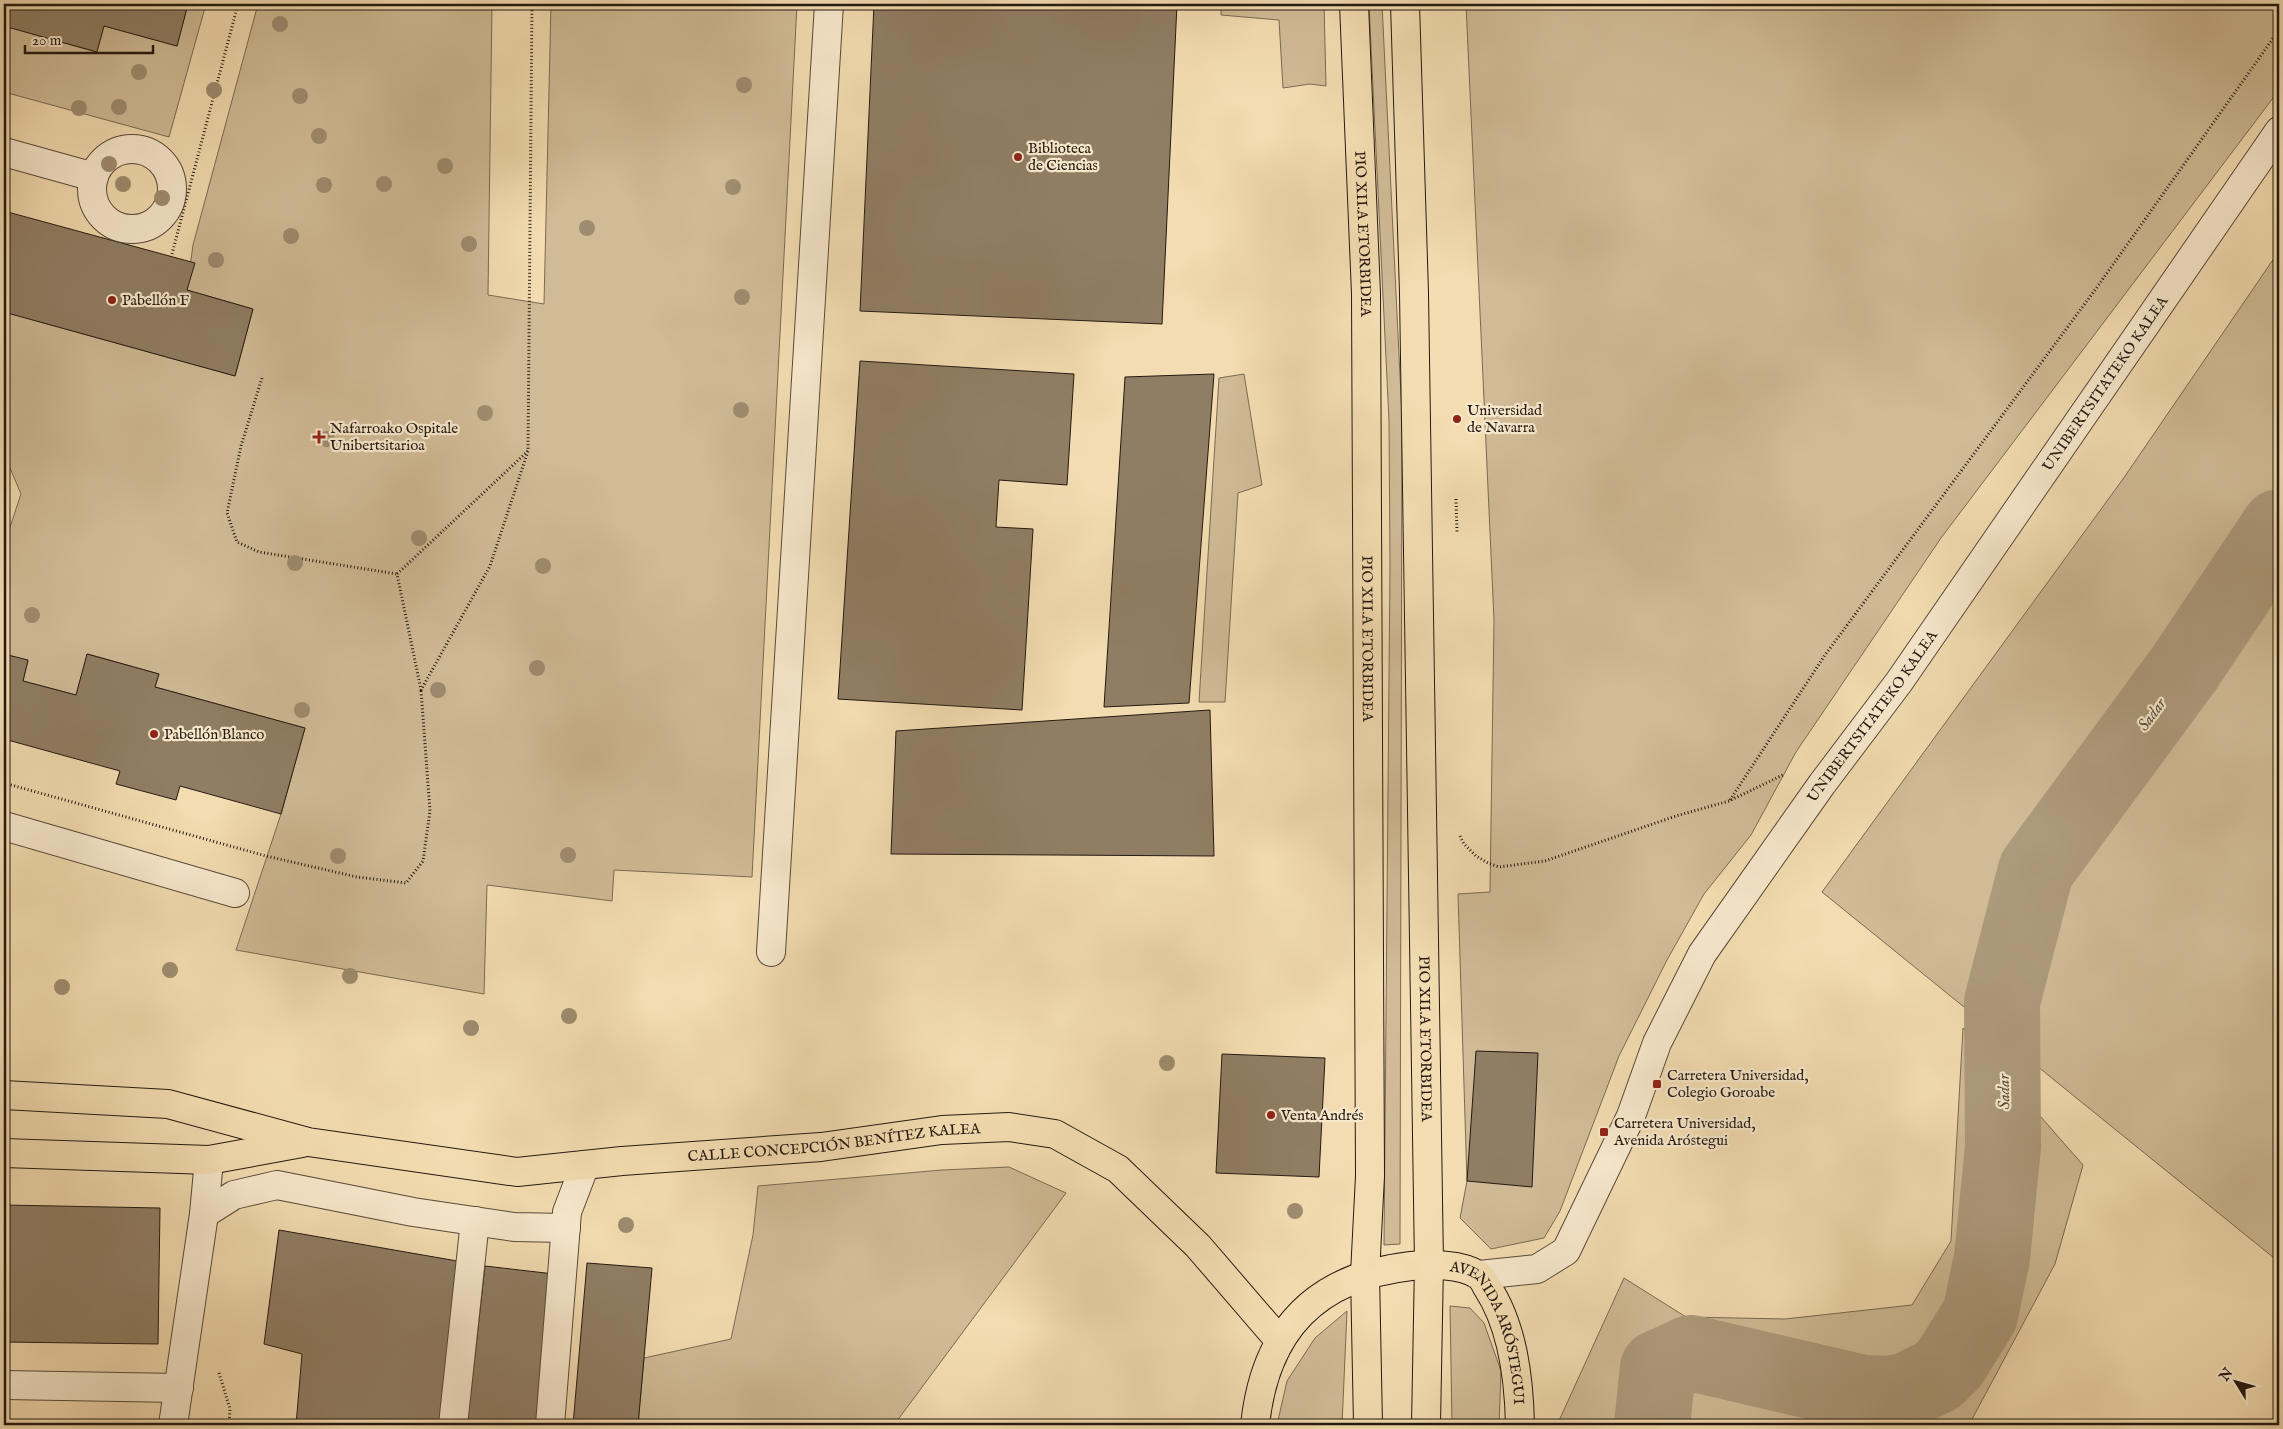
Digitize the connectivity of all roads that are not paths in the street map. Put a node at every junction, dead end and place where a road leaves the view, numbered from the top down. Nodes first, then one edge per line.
1 (830, 4) edge
2 (1354, 4) edge
3 (1405, 4) edge
4 (2279, 131) edge
5 (4, 152) edge
6 (94, 177) dead end
7 (4, 826) edge
8 (235, 893) dead end
9 (771, 952) dead end
10 (4, 1095) edge
11 (308, 1142) junction
12 (4, 1153) edge
13 (208, 1160) junction
14 (585, 1165) junction
15 (204, 1214) junction
16 (475, 1221) junction
17 (566, 1228) junction
18 (1429, 1264) junction
19 (1366, 1274) junction
20 (1479, 1275) junction
21 (1279, 1340) junction
22 (4, 1385) edge
23 (179, 1388) junction
24 (173, 1425) edge
25 (453, 1425) edge
26 (550, 1425) edge
27 (1254, 1425) edge
28 (1368, 1425) edge
29 (1426, 1425) edge
30 (1520, 1425) edge

1 - 9 street
2 - 19 main road, PIO XII.A ETORBIDEA
3 - 18 main road, PIO XII.A ETORBIDEA
4 - 20 street, UNIBERTSITATEKO KALEA
5 - 6 street
7 - 8 street
10 - 11 main road, CALLE CONCEPCIÓN BENÍTEZ KALEA
11 - 13 main road, CALLE CONCEPCIÓN BENÍTEZ KALEA
11 - 14 main road, CALLE CONCEPCIÓN BENÍTEZ KALEA
12 - 13 main road, CALLE CONCEPCIÓN BENÍTEZ KALEA
13 - 15 street
14 - 17 street
14 - 21 main road, CALLE CONCEPCIÓN BENÍTEZ KALEA
15 - 16 street
15 - 23 street
16 - 17 street
16 - 25 street
17 - 26 street
18 - 19 main road, AVENIDA ARÓSTEGUI
18 - 20 main road, AVENIDA ARÓSTEGUI
18 - 29 main road, AVENIDA ARÓSTEGUI
19 - 21 main road, AVENIDA ARÓSTEGUI
19 - 28 main road
20 - 30 main road, AVENIDA ARÓSTEGUI
21 - 27 main road, AVENIDA ARÓSTEGUI
22 - 23 street
23 - 24 street

